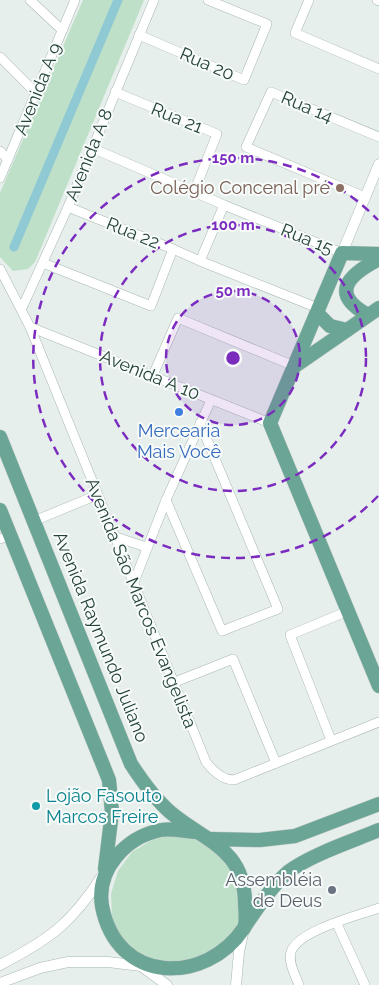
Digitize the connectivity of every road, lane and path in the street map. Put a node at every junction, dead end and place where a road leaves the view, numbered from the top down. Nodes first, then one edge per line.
1 (30, 0) edge
2 (75, 0) edge
3 (154, 0) edge
4 (208, 0) edge
5 (309, 0) edge
6 (62, 30) junction
7 (139, 35) junction
8 (0, 57) edge
9 (379, 69) edge
10 (115, 92) junction
11 (36, 93) junction
12 (379, 137) edge
13 (92, 148) junction
14 (0, 151) edge
15 (8, 160) junction
16 (379, 164) edge
17 (0, 178) edge
18 (194, 192) junction
19 (365, 197) junction
20 (224, 205) junction
21 (68, 207) junction
22 (173, 249) junction
23 (342, 253) junction
24 (379, 254) edge
25 (379, 258) edge
26 (200, 260) junction
27 (43, 263) junction
28 (0, 269) edge
29 (22, 308) junction
30 (318, 311) junction
31 (374, 311) edge
32 (30, 327) junction
33 (347, 330) junction
34 (294, 366) junction
35 (153, 375) junction
36 (211, 400) junction
37 (200, 423) junction
38 (270, 423) junction
39 (0, 437) edge
40 (97, 495) junction
41 (166, 500) junction
42 (0, 510) edge
43 (34, 521) junction
44 (5, 537) edge
45 (116, 537) junction
46 (146, 547) junction
47 (134, 582) junction
48 (348, 611) junction
49 (175, 682) junction
50 (379, 686) edge
51 (379, 722) edge
52 (331, 740) junction
53 (276, 763) junction
54 (379, 804) edge
55 (379, 830) edge
56 (195, 832) junction
57 (210, 839) junction
58 (104, 873) junction
59 (379, 908) edge
60 (337, 924) junction
61 (245, 927) junction
62 (1, 962) edge
63 (141, 966) junction
64 (0, 983) edge
65 (167, 985) edge
66 (236, 985) edge
67 (299, 985) edge
68 (365, 985) edge

1 - 6 street
2 - 6 street, Avenida A 9
3 - 7 street, Avenida A 8
4 - 7 street, Rua 20
5 - 9 street
6 - 11 street, Avenida A 9
7 - 10 street, Avenida A 8
8 - 11 street
10 - 13 street, Avenida A 8
10 - 18 street, Rua 21
11 - 15 street, Avenida A 9
12 - 19 street, Rua 14
13 - 18 street
13 - 21 street, Avenida A 8
14 - 15 street
15 - 17 street, Avenida A 9
16 - 19 street
18 - 20 street, Rua 15
19 - 23 street
20 - 23 street, Rua 15
20 - 26 street
21 - 22 street, Rua 22
21 - 27 street, Avenida A 8
22 - 26 street
22 - 27 street, Rua 22
23 - 24 main road
23 - 30 main road
25 - 31 main road
26 - 30 street
27 - 29 street, Avenida A 8
28 - 29 street, Avenida São Marcos Evangelista
29 - 32 street, Avenida São Marcos Evangelista
30 - 33 main road
30 - 34 main road
31 - 33 main road
32 - 35 street, Avenida A 10
32 - 40 street, Avenida São Marcos Evangelista
33 - 34 main road
34 - 35 street
34 - 38 main road
35 - 36 street, Avenida A 10
36 - 37 street
36 - 38 street, Avenida A 10
37 - 41 street
37 - 41 street
38 - 48 main road
39 - 43 main road, Avenida Raymundo Juliano
40 - 43 street
40 - 45 street, Avenida São Marcos Evangelista
41 - 46 street
42 - 44 main road
43 - 56 main road, Avenida Raymundo Juliano
44 - 58 main road
45 - 46 street
45 - 47 street, Avenida São Marcos Evangelista
46 - 47 street
47 - 49 street, Avenida São Marcos Evangelista
48 - 50 main road
48 - 52 street
49 - 53 street, Avenida São Marcos Evangelista
49 - 53 street
51 - 52 street, Avenida São Marcos Evangelista
52 - 53 street, Avenida São Marcos Evangelista
54 - 57 main road
55 - 61 main road
56 - 57 main road
56 - 58 main road
57 - 61 main road
58 - 62 street
58 - 63 main road
59 - 60 street
60 - 67 street
60 - 68 street
61 - 63 main road
61 - 66 street
63 - 64 street
63 - 65 street

